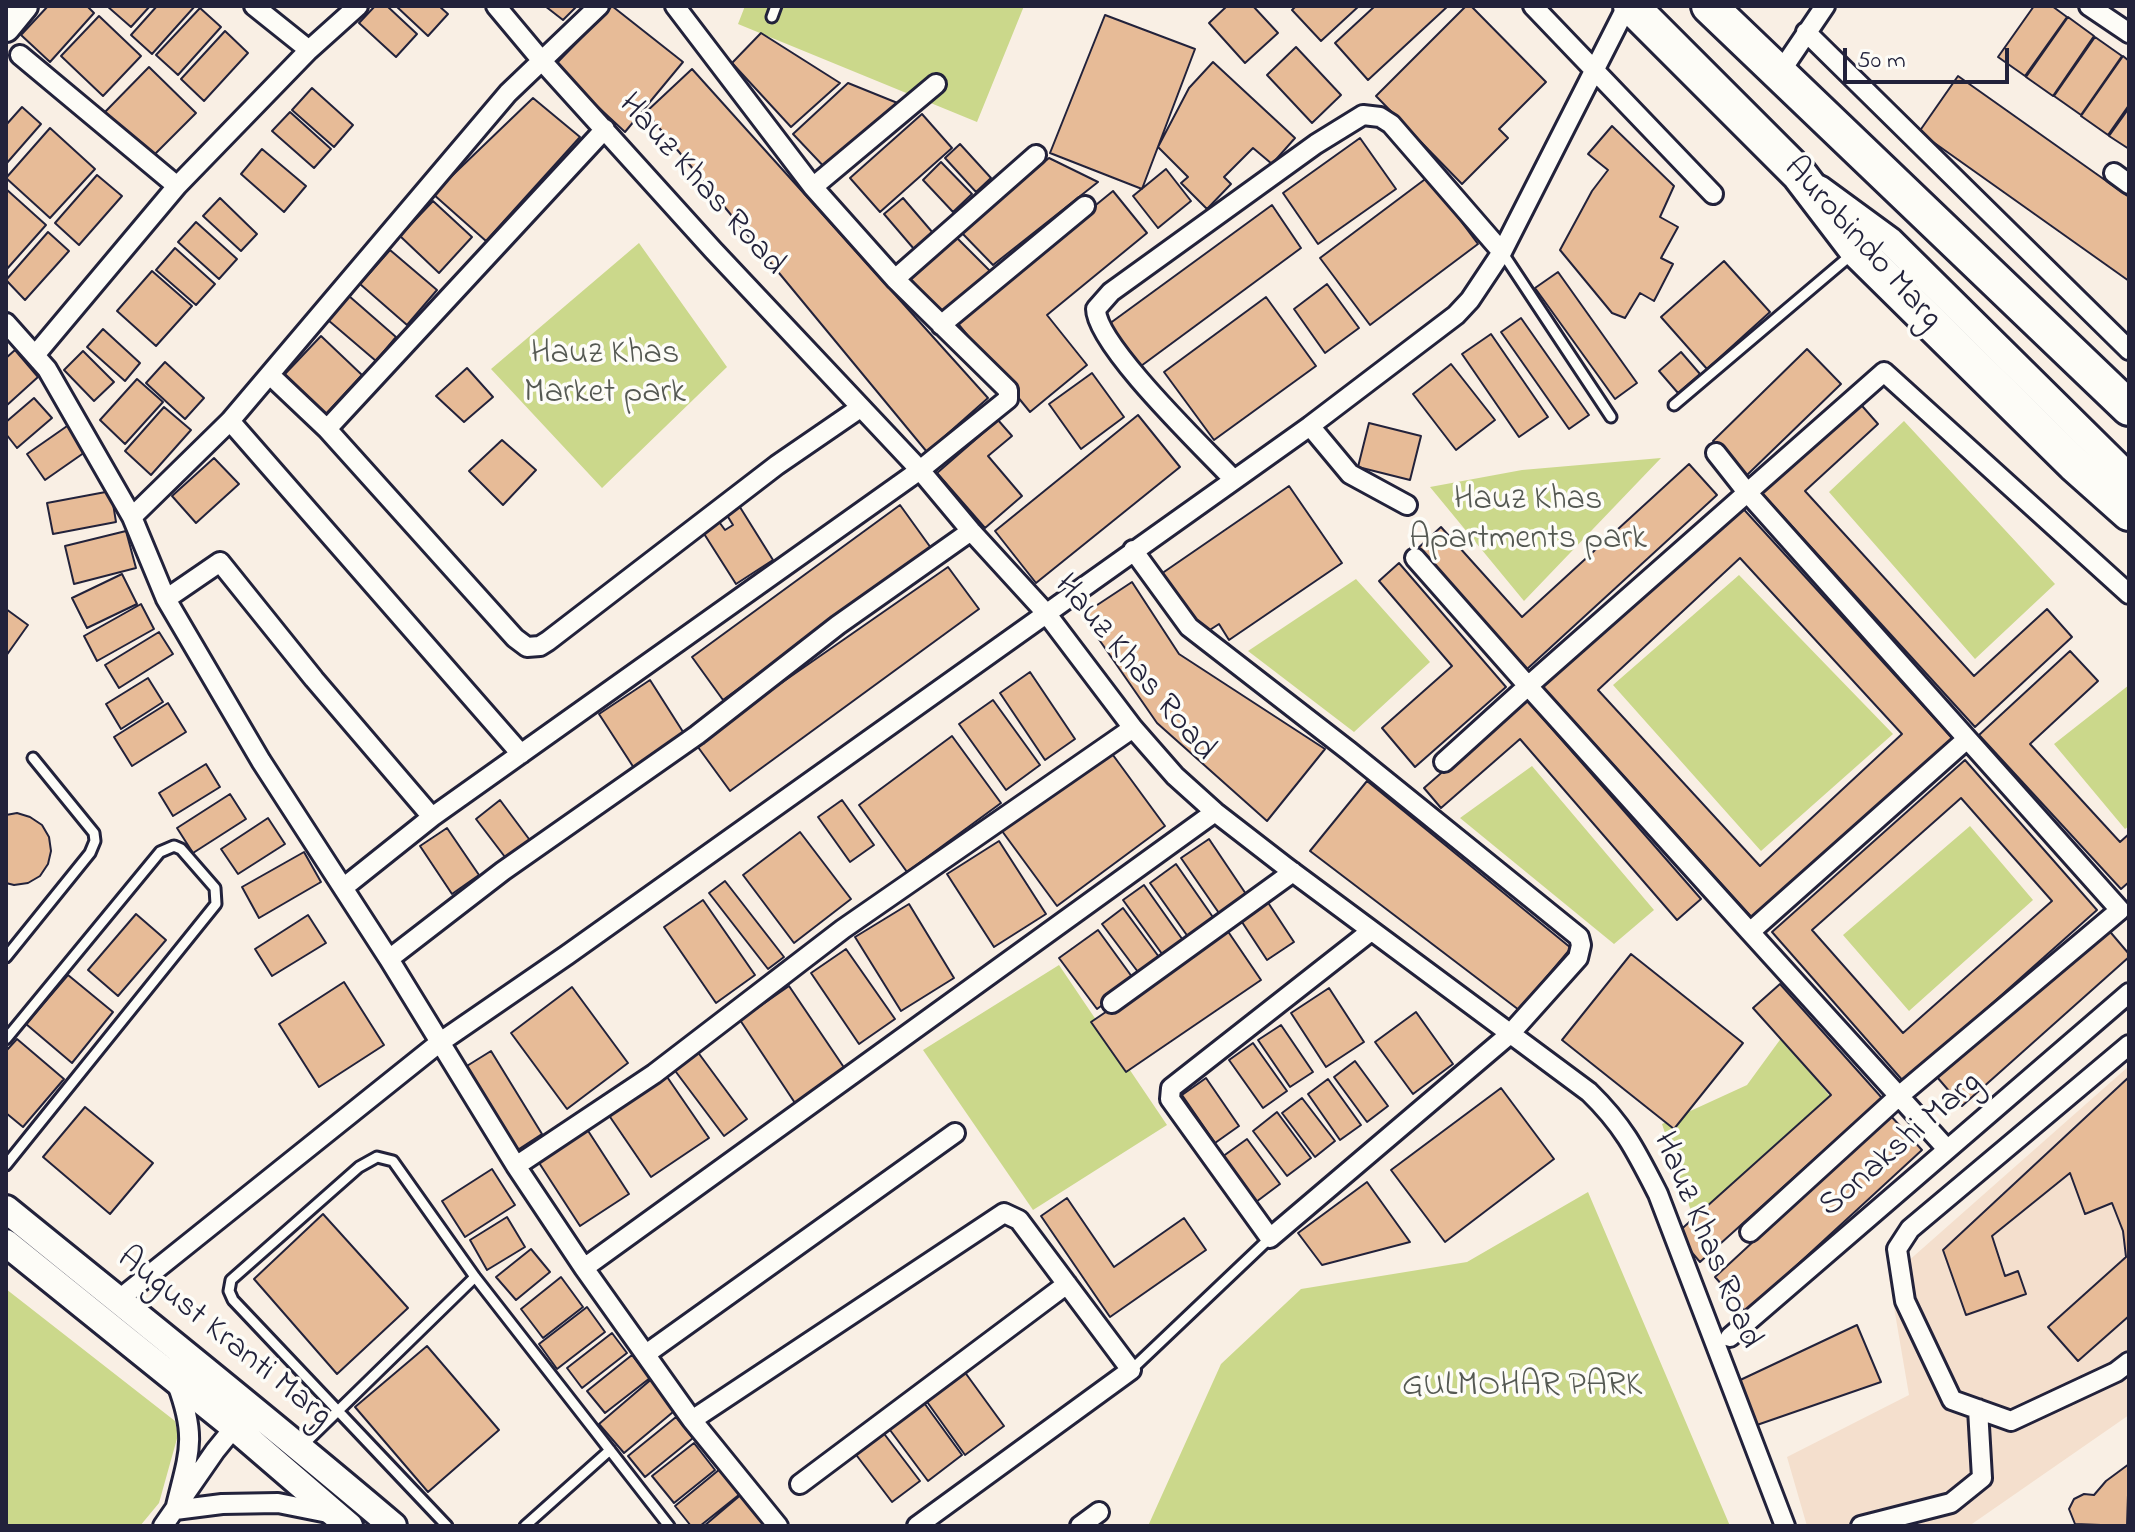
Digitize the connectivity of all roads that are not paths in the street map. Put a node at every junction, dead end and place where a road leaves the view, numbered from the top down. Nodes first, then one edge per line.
1 (24, 6) edge
2 (254, 6) edge
3 (358, 6) edge
4 (496, 6) edge
5 (599, 6) edge
6 (675, 6) edge
7 (776, 6) edge
8 (1533, 6) edge
9 (1629, 6) edge
10 (1709, 6) edge
11 (1825, 6) edge
12 (2089, 6) edge
13 (772, 17) dead end
14 (6, 28) edge
15 (1806, 32) junction
16 (2129, 33) edge
17 (309, 50) junction
18 (20, 55) dead end
19 (542, 61) junction
20 (1594, 71) junction
21 (1779, 74) junction
22 (936, 84) dead end
23 (605, 129) junction
24 (1036, 155) dead end
25 (1799, 174) junction
26 (177, 186) junction
27 (813, 187) junction
28 (1713, 194) dead end
29 (1085, 206) dead end
30 (1857, 250) junction
31 (1502, 252) junction
32 (895, 279) junction
33 (6, 323) edge
34 (941, 325) junction
35 (2129, 350) edge
36 (36, 354) junction
37 (270, 375) junction
38 (1674, 405) dead end
39 (860, 408) junction
40 (2129, 408) edge
41 (1611, 417) dead end
42 (230, 421) junction
43 (1310, 426) junction
44 (327, 429) junction
45 (1716, 453) dead end
46 (920, 470) junction
47 (2129, 477) edge
48 (1233, 479) junction
49 (1746, 491) junction
50 (1407, 505) dead end
51 (2129, 513) edge
52 (132, 517) junction
53 (971, 531) junction
54 (1133, 550) junction
55 (1415, 558) dead end
56 (2129, 594) edge
57 (166, 599) junction
58 (1046, 613) junction
59 (1528, 686) junction
60 (1133, 728) junction
61 (1967, 739) junction
62 (521, 754) junction
63 (33, 758) dead end
64 (1444, 762) dead end
65 (1215, 812) junction
66 (432, 817) junction
67 (1293, 872) junction
68 (343, 888) junction
69 (2126, 910) edge
70 (1371, 931) junction
71 (1750, 932) junction
72 (6, 957) edge
73 (389, 959) junction
74 (2129, 993) edge
75 (1112, 1003) dead end
76 (1510, 1034) junction
77 (6, 1039) edge
78 (439, 1043) junction
79 (2129, 1045) edge
80 (1899, 1096) junction
81 (955, 1133) dead end
82 (1947, 1149) junction
83 (6, 1165) edge
84 (516, 1166) junction
85 (6, 1209) edge
86 (1750, 1232) dead end
87 (1270, 1238) junction
88 (6, 1243) edge
89 (584, 1268) junction
90 (475, 1277) junction
91 (1067, 1284) junction
92 (118, 1300) junction
93 (1724, 1342) junction
94 (646, 1354) junction
95 (2129, 1362) edge
96 (1131, 1370) junction
97 (177, 1383) junction
98 (1978, 1409) junction
99 (337, 1410) junction
100 (243, 1418) junction
101 (692, 1420) junction
102 (300, 1447) junction
103 (610, 1450) junction
104 (282, 1468) junction
105 (800, 1484) dead end
106 (175, 1510) junction
107 (1099, 1512) dead end
108 (342, 1520) edge
109 (163, 1526) edge
110 (393, 1526) edge
111 (447, 1526) edge
112 (525, 1526) edge
113 (669, 1526) edge
114 (778, 1526) edge
115 (917, 1526) edge
116 (1080, 1526) edge
117 (1785, 1526) edge
118 (1861, 1526) edge

1 - 14 main road
2 - 17 street
3 - 17 street
4 - 19 street, Hauz Khas Road
5 - 19 street
6 - 27 street
7 - 13 lane
8 - 20 street
9 - 20 street
9 - 25 highway, Aurobindo Marg
10 - 21 highway, Aurobindo Marg
11 - 15 street
12 - 16 street
15 - 21 street
15 - 35 street
17 - 26 street
18 - 26 street
19 - 23 street, Hauz Khas Road
19 - 37 street
20 - 28 street
20 - 31 street
21 - 40 highway, Aurobindo Marg
22 - 27 street
23 - 39 street, Hauz Khas Road
23 - 44 street
24 - 32 street
25 - 30 highway, Aurobindo Marg
25 - 47 main road
26 - 36 street
27 - 32 street
29 - 34 street
30 - 38 lane
30 - 51 highway, Aurobindo Marg
31 - 41 lane
31 - 43 street
31 - 48 street
32 - 34 street
33 - 36 street
34 - 46 street
36 - 52 street
37 - 42 street
37 - 44 street
39 - 44 street
39 - 46 street, Hauz Khas Road
42 - 52 street
42 - 62 street
43 - 48 street
43 - 50 street
45 - 49 street
46 - 53 street, Hauz Khas Road
46 - 62 street
48 - 54 street
49 - 56 street
49 - 59 street
49 - 61 street
52 - 57 street
53 - 58 street, Hauz Khas Road
53 - 73 street
54 - 58 street
54 - 76 street
55 - 59 street
57 - 66 street
57 - 68 street
58 - 60 street, Hauz Khas Road
58 - 78 street
59 - 64 street
59 - 71 street
60 - 65 street, Hauz Khas Road
60 - 84 street
61 - 69 street
61 - 71 street
62 - 66 street
63 - 72 lane
65 - 67 street, Hauz Khas Road
65 - 89 street
66 - 68 street
67 - 70 street, Hauz Khas Road
67 - 75 street
68 - 73 street
69 - 80 street
70 - 76 street, Hauz Khas Road
70 - 87 street
71 - 80 street
73 - 78 street
74 - 82 street, Sonakshi Marg
76 - 87 street
76 - 93 street, Hauz Khas Road
77 - 83 lane
78 - 84 street
78 - 92 street
79 - 98 street
80 - 82 street
80 - 86 street
81 - 94 street
82 - 93 street, Sonakshi Marg
84 - 89 street
85 - 92 main road, August Kranti Marg
87 - 96 lane
88 - 97 main road, August Kranti Marg
89 - 94 street
90 - 99 lane
90 - 99 lane
90 - 103 lane
91 - 96 street
91 - 101 street
91 - 105 street
92 - 100 main road, August Kranti Marg
93 - 117 street, Hauz Khas Road
94 - 101 street
95 - 98 street
96 - 115 street
97 - 100 main road, August Kranti Marg
97 - 106 street
98 - 118 street
99 - 102 lane
99 - 111 lane
100 - 102 main road, August Kranti Marg
100 - 104 main road, August Kranti Marg
100 - 106 street
101 - 114 street
102 - 104 lane
102 - 110 main road, August Kranti Marg
103 - 112 lane
103 - 113 lane
104 - 108 main road, August Kranti Marg
106 - 108 street
106 - 109 street
107 - 116 street

